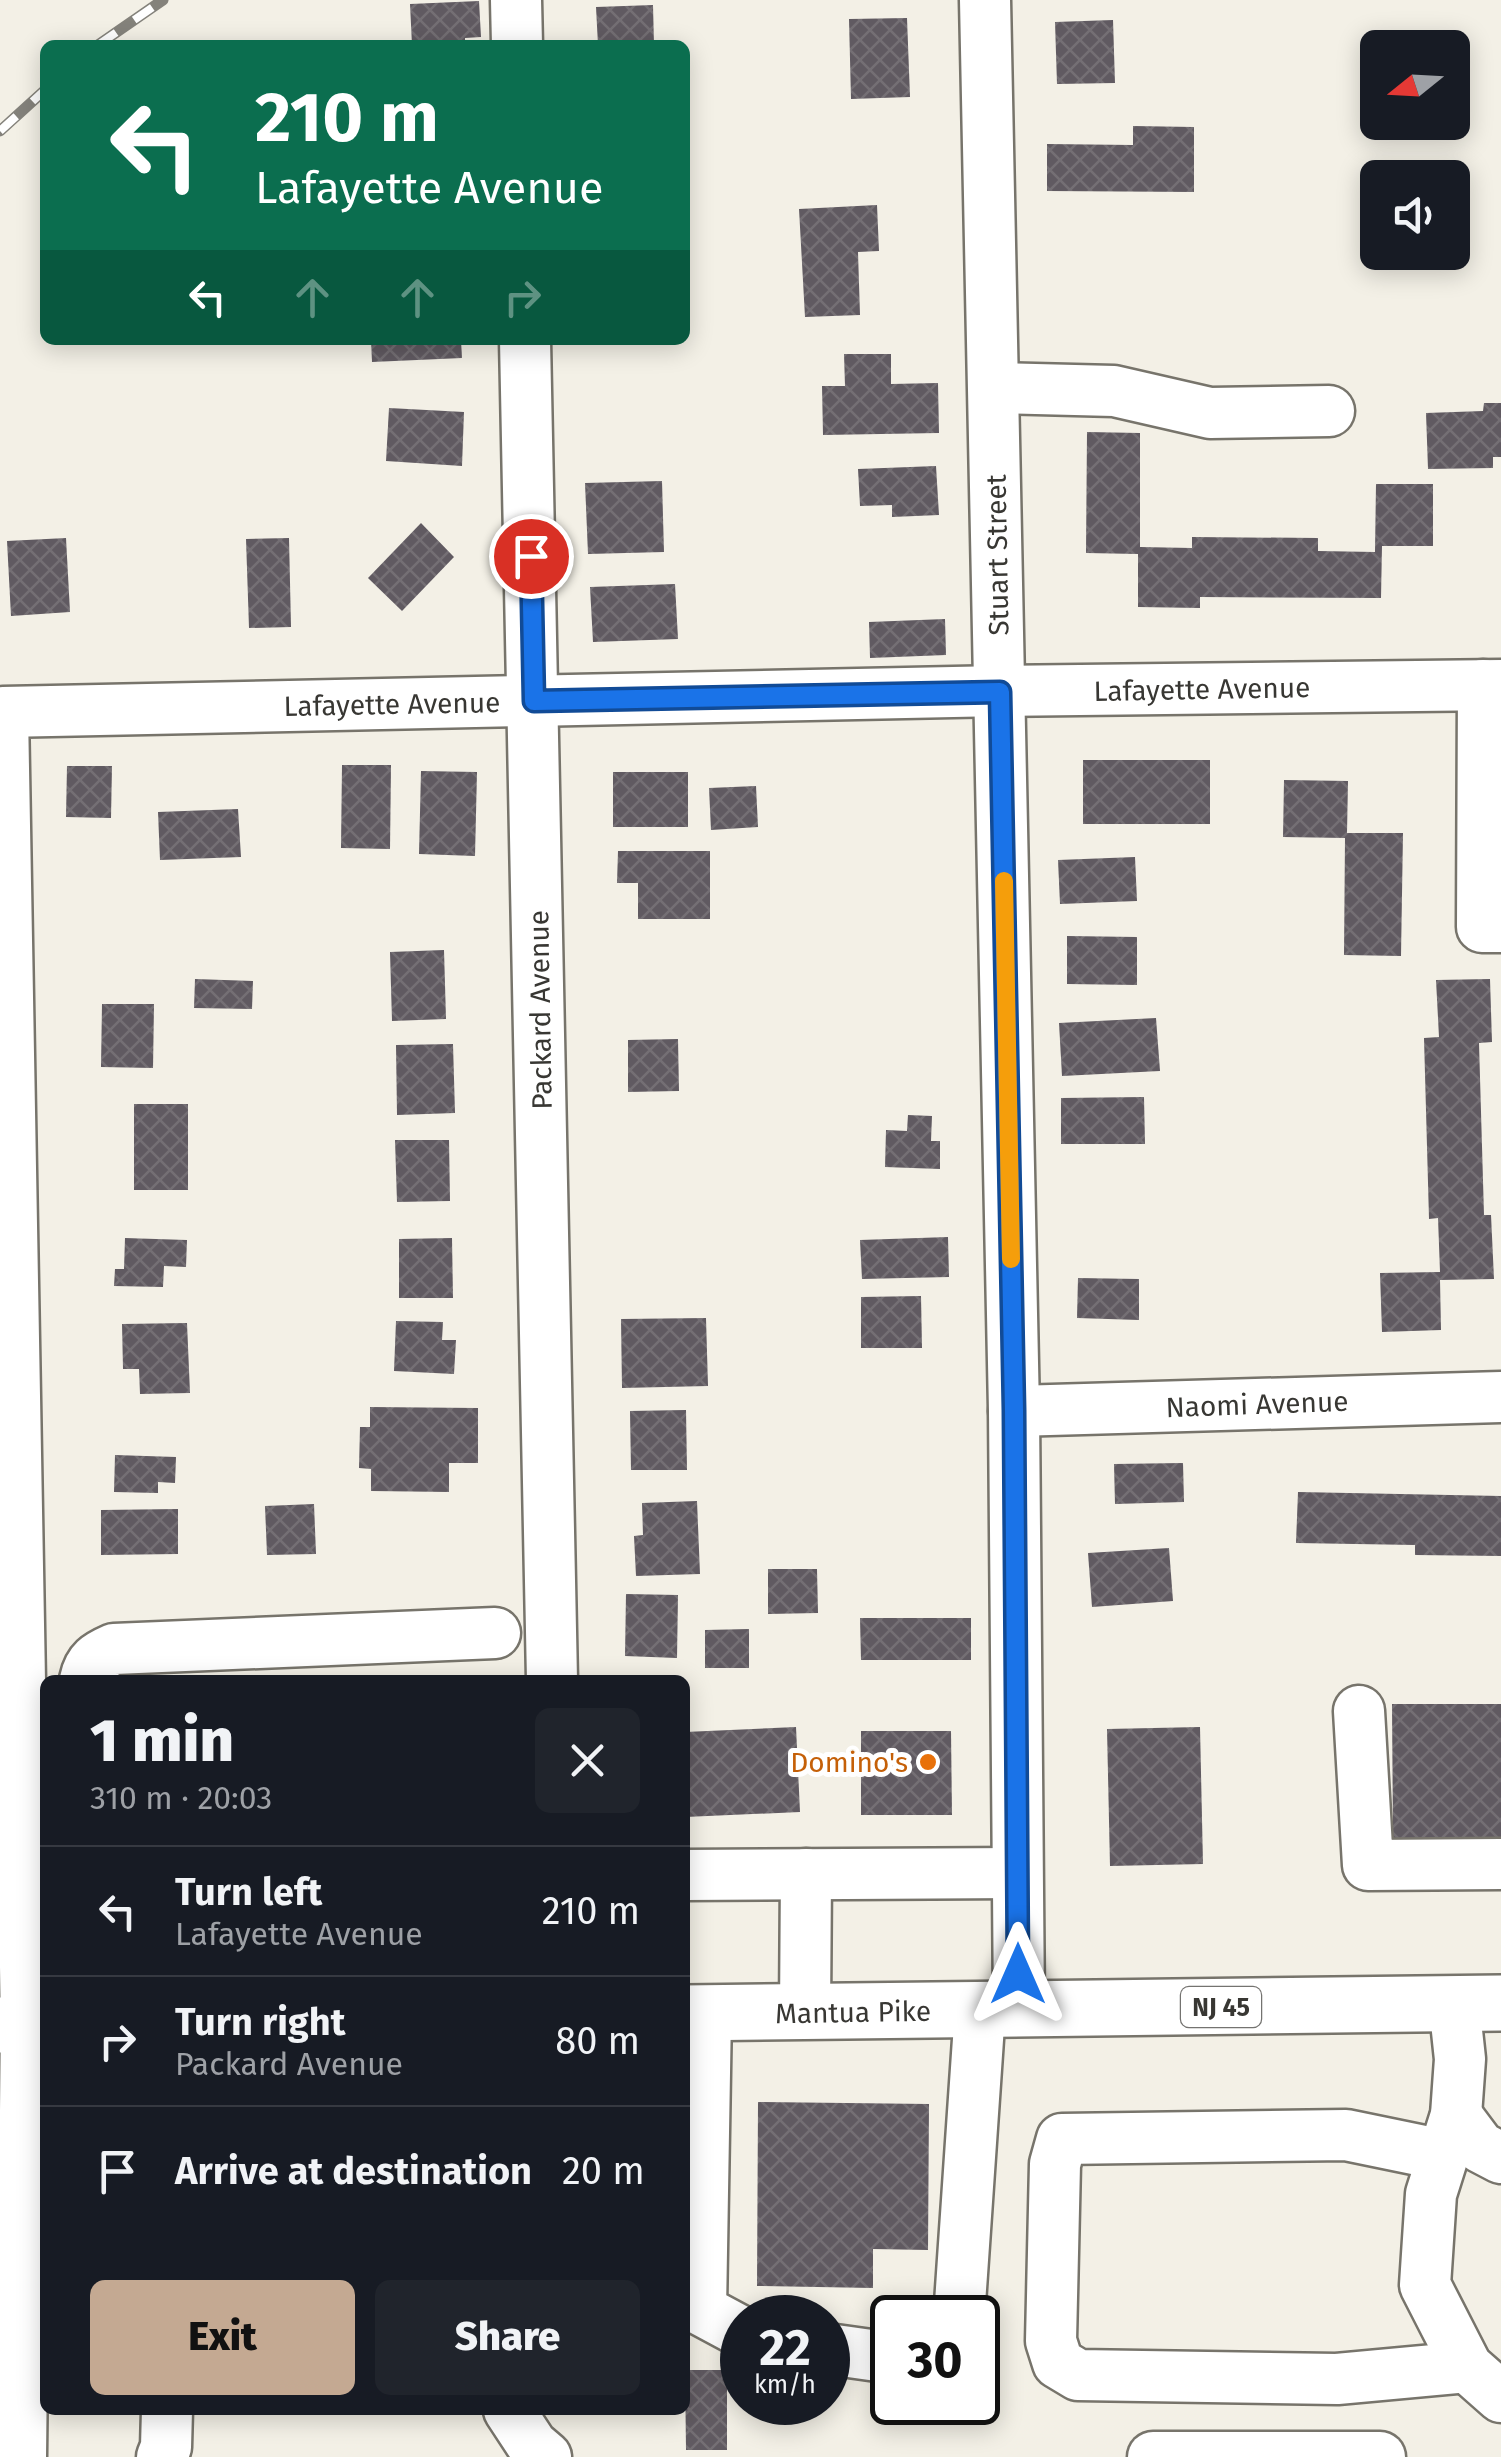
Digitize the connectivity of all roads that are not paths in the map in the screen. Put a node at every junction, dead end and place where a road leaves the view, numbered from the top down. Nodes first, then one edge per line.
1 (516, 0) edge
2 (985, 0) edge
3 (517, 40) edge
4 (525, 345) edge
5 (994, 388) junction
6 (1330, 411) dead end
7 (1492, 685) edge
8 (1000, 692) junction
9 (534, 701) junction
10 (1501, 927) edge
11 (1501, 1398) edge
12 (1014, 1410) junction
13 (495, 1632) dead end
14 (86, 1675) edge
15 (552, 1675) edge
16 (1359, 1711) dead end
17 (22, 1744) edge
18 (1501, 1864) edge
19 (1018, 1873) junction
20 (806, 1874) junction
21 (690, 1875) edge
22 (1477, 2003) edge
23 (999, 2010) junction
24 (805, 2012) junction
25 (696, 2013) edge
26 (24, 2024) edge
27 (1450, 2135) junction
28 (1501, 2158) edge
29 (11, 2236) edge
30 (962, 2295) edge
31 (720, 2320) edge
32 (1484, 2382) edge
33 (11, 2400) edge
34 (166, 2415) edge
35 (513, 2415) edge
36 (1178, 2456) edge
37 (21, 2457) edge
38 (162, 2457) edge
39 (546, 2457) edge
40 (1296, 2457) edge
41 (1380, 2457) edge

1 - 3 street
2 - 5 street, Stuart Street
4 - 9 street, Packard Avenue
5 - 6 street
5 - 8 street, Stuart Street
7 - 8 street, Lafayette Avenue
7 - 10 street
8 - 9 street, Lafayette Avenue
8 - 12 street, Stuart Street
9 - 15 street, Packard Avenue
9 - 17 street, Lafayette Avenue
11 - 12 street, Naomi Avenue
12 - 19 street, Stuart Street
13 - 14 street
16 - 18 street
17 - 26 street
19 - 20 street
19 - 23 street, Stuart Street
20 - 21 street
20 - 24 street
22 - 23 main road, Mantua Pike / NJ 45
22 - 27 street
23 - 24 main road, Mantua Pike / NJ 45
23 - 30 street, Stuart Street
24 - 25 main road, Mantua Pike / NJ 45
25 - 31 street
26 - 29 street
27 - 28 street
27 - 32 street
27 - 32 street
29 - 33 street
33 - 37 street
34 - 38 street
35 - 39 street
36 - 40 street
40 - 41 street

